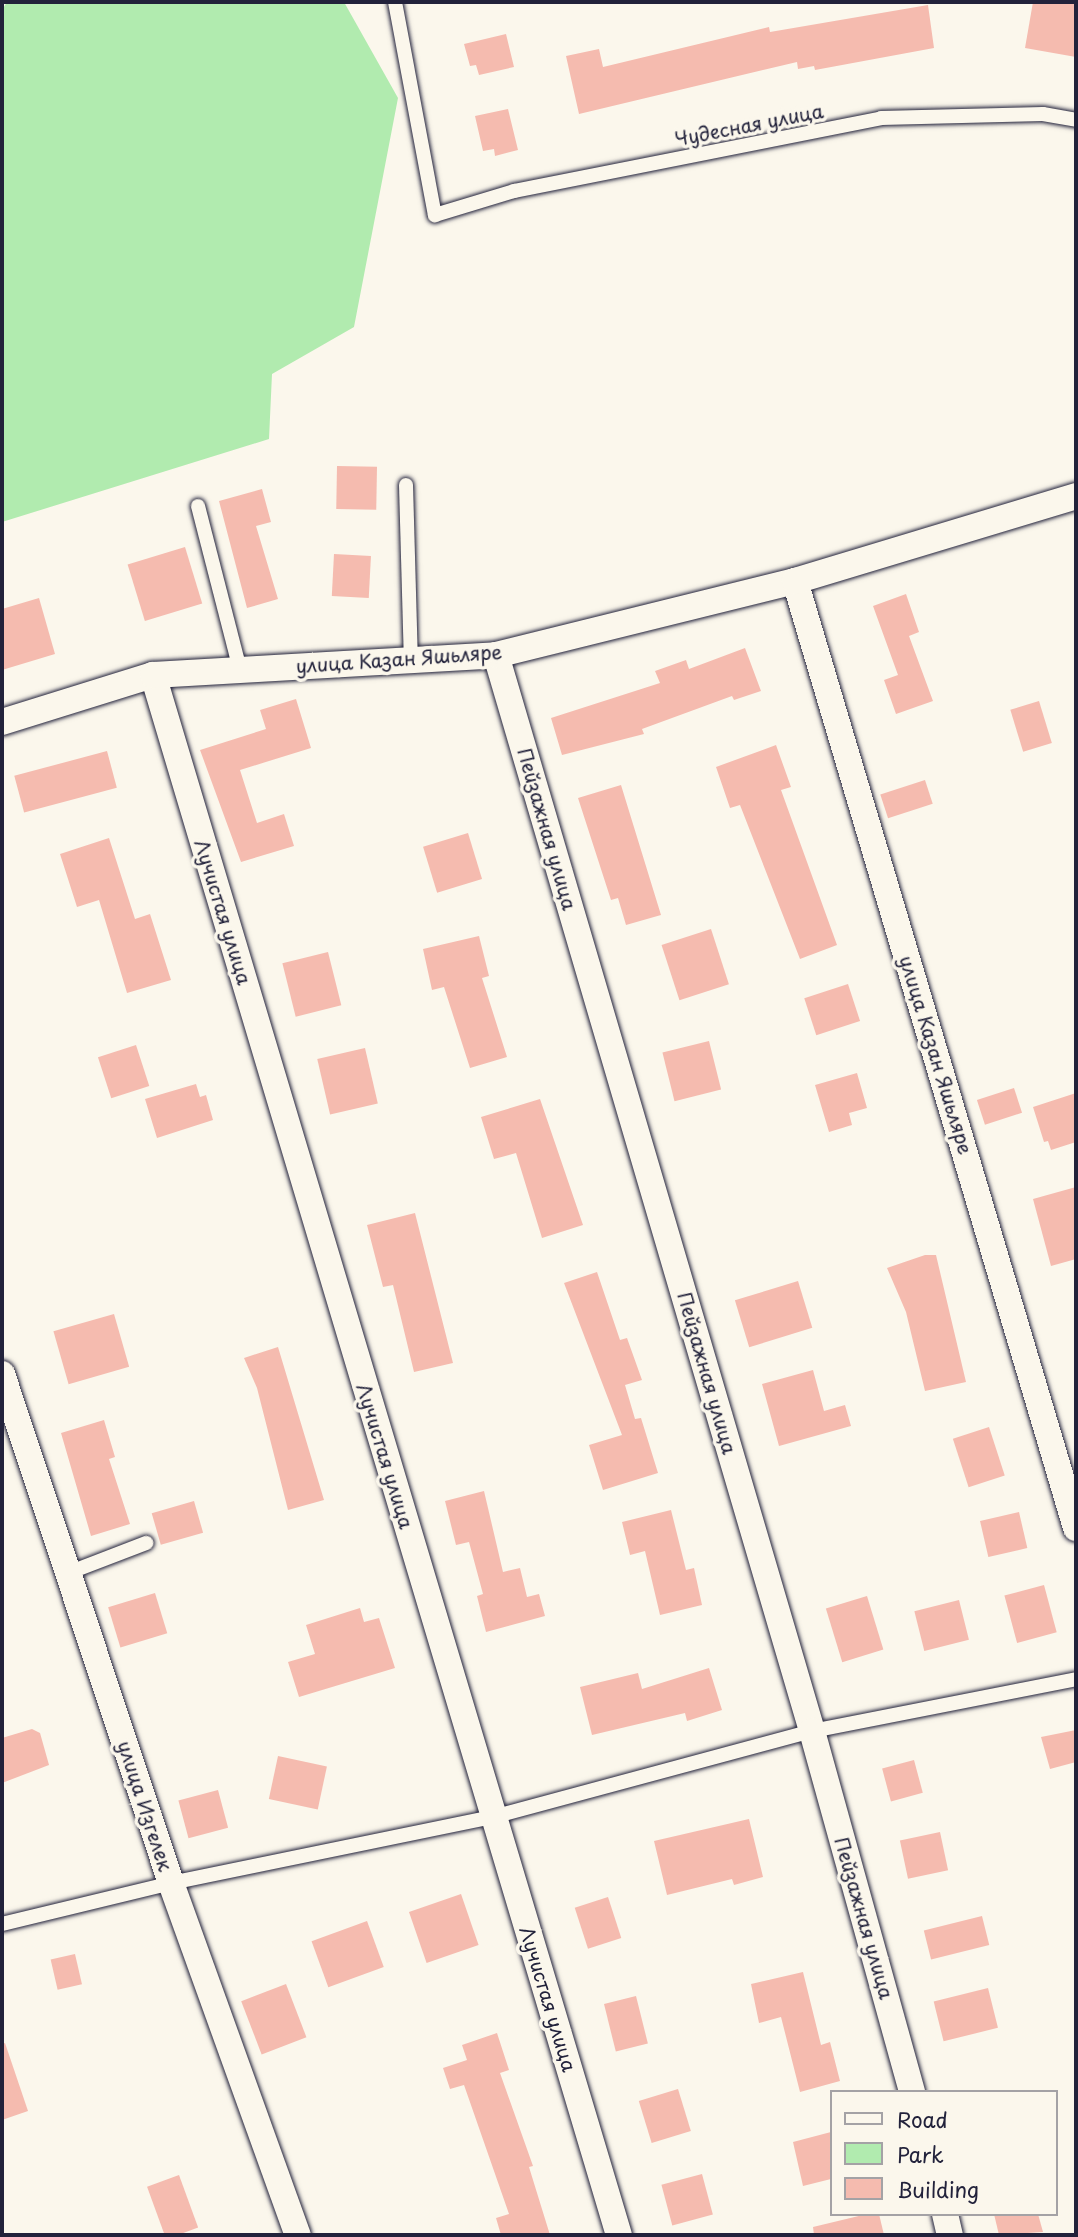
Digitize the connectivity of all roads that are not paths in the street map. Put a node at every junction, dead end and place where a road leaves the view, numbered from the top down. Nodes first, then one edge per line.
1 (396, 2) edge
2 (1076, 120) edge
3 (406, 485) dead end
4 (1076, 496) edge
5 (198, 506) dead end
6 (795, 581) junction
7 (496, 655) junction
8 (411, 660) junction
9 (240, 670) junction
10 (153, 675) junction
11 (2, 722) edge
12 (2, 1374) edge
13 (1076, 1528) edge
14 (146, 1543) dead end
15 (68, 1573) junction
16 (1076, 1679) edge
17 (812, 1731) junction
18 (492, 1817) junction
19 (170, 1883) junction
20 (2, 1924) edge
21 (911, 2090) edge
22 (945, 2216) edge
23 (298, 2235) edge
24 (619, 2235) edge
25 (950, 2235) edge

1 - 2 lane, Чудесная улица
3 - 8 lane
4 - 6 street, улица Казан Яшьляре
5 - 9 lane
6 - 7 street, улица Казан Яшьляре
6 - 13 street, улица Казан Яшьляре
7 - 8 street, улица Казан Яшьляре
7 - 17 street, Пейзажная улица
8 - 9 street, улица Казан Яшьляре
9 - 10 street, улица Казан Яшьляре
10 - 11 street, улица Казан Яшьляре
10 - 18 street, Лучистая улица
12 - 15 street, улица Изгелек
14 - 15 lane
15 - 19 street, улица Изгелек
16 - 17 lane
17 - 18 lane
17 - 21 street, Пейзажная улица
18 - 19 lane
18 - 24 street, Лучистая улица
19 - 20 lane
19 - 23 street, улица Изгелек
22 - 25 street

